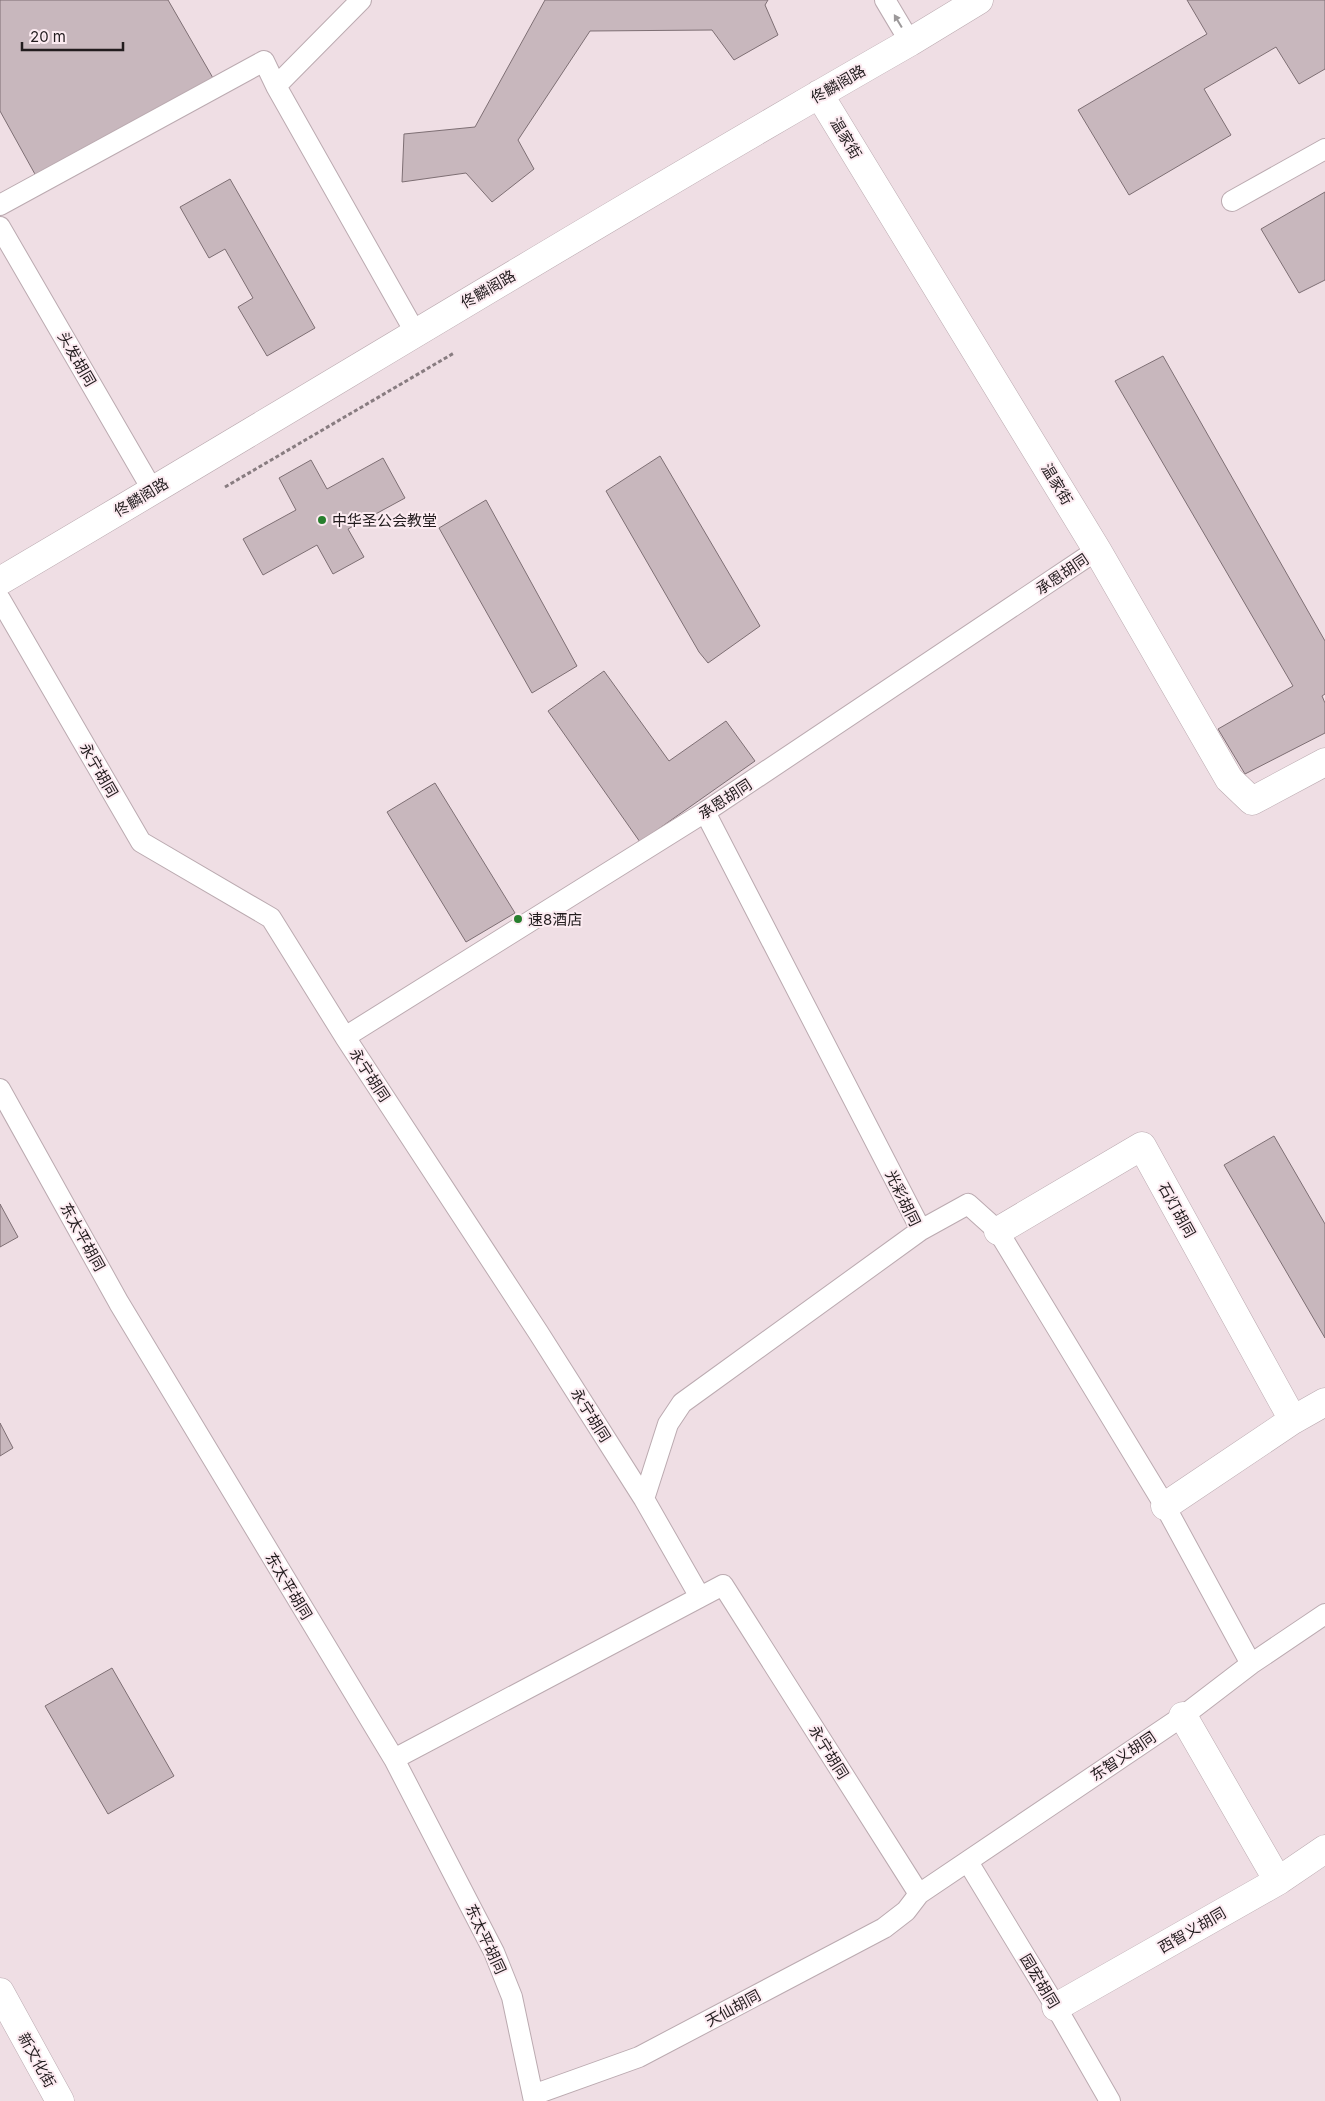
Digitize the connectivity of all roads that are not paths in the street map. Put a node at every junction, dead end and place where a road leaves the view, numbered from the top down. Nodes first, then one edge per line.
1 (360, 0) edge
2 (885, 0) edge
3 (979, 0) edge
4 (910, 42) junction
5 (276, 86) junction
6 (819, 94) junction
7 (1325, 149) edge
8 (1232, 201) dead end
9 (0, 204) edge
10 (0, 228) edge
11 (415, 332) junction
12 (153, 491) junction
13 (1097, 550) junction
14 (0, 581) edge
15 (0, 599) edge
16 (1325, 762) edge
17 (704, 812) junction
18 (345, 1037) junction
19 (0, 1089) edge
20 (920, 1230) junction
21 (998, 1231) junction
22 (1325, 1402) edge
23 (1293, 1420) junction
24 (644, 1500) junction
25 (1165, 1506) junction
26 (700, 1598) junction
27 (1325, 1614) edge
28 (1251, 1664) junction
29 (1183, 1716) junction
30 (394, 1759) junction
31 (1325, 1849) edge
32 (968, 1862) junction
33 (1278, 1881) junction
34 (919, 1894) junction
35 (0, 1992) edge
36 (1056, 2008) junction
37 (533, 2098) edge
38 (60, 2101) edge
39 (1110, 2101) edge

1 - 5 lane
4 -> 2 lane
3 - 4 street, 佟麟阁路
4 - 6 street, 佟麟阁路
5 - 9 lane
5 - 11 lane
6 - 11 street, 佟麟阁路
6 - 13 street, 温家街
7 - 8 lane
10 - 12 lane, 头发胡同
11 - 12 street, 佟麟阁路
12 - 14 street, 佟麟阁路
13 - 16 street, 温家街
13 - 17 lane, 承恩胡同
15 - 18 lane, 永宁胡同
17 - 18 lane, 承恩胡同
17 - 20 lane, 光彩胡同
18 - 24 lane, 永宁胡同
19 - 30 lane, 东太平胡同
20 - 21 lane
20 - 24 lane, 光彩胡同
21 - 23 street, 石灯胡同
21 - 25 lane
22 - 23 street
23 - 25 street
24 - 26 lane, 永宁胡同
25 - 28 lane
26 - 30 lane
26 - 34 lane, 永宁胡同
27 - 28 lane, 东智义胡同
28 - 29 lane, 东智义胡同
29 - 32 lane, 东智义胡同
29 - 33 street
30 - 37 lane, 东太平胡同
31 - 33 street, 西智义胡同
32 - 34 lane, 东智义胡同
32 - 36 lane, 园宏胡同
33 - 36 street, 西智义胡同
34 - 37 lane, 天仙胡同
35 - 38 street, 新文化街
36 - 39 lane, 园宏胡同

